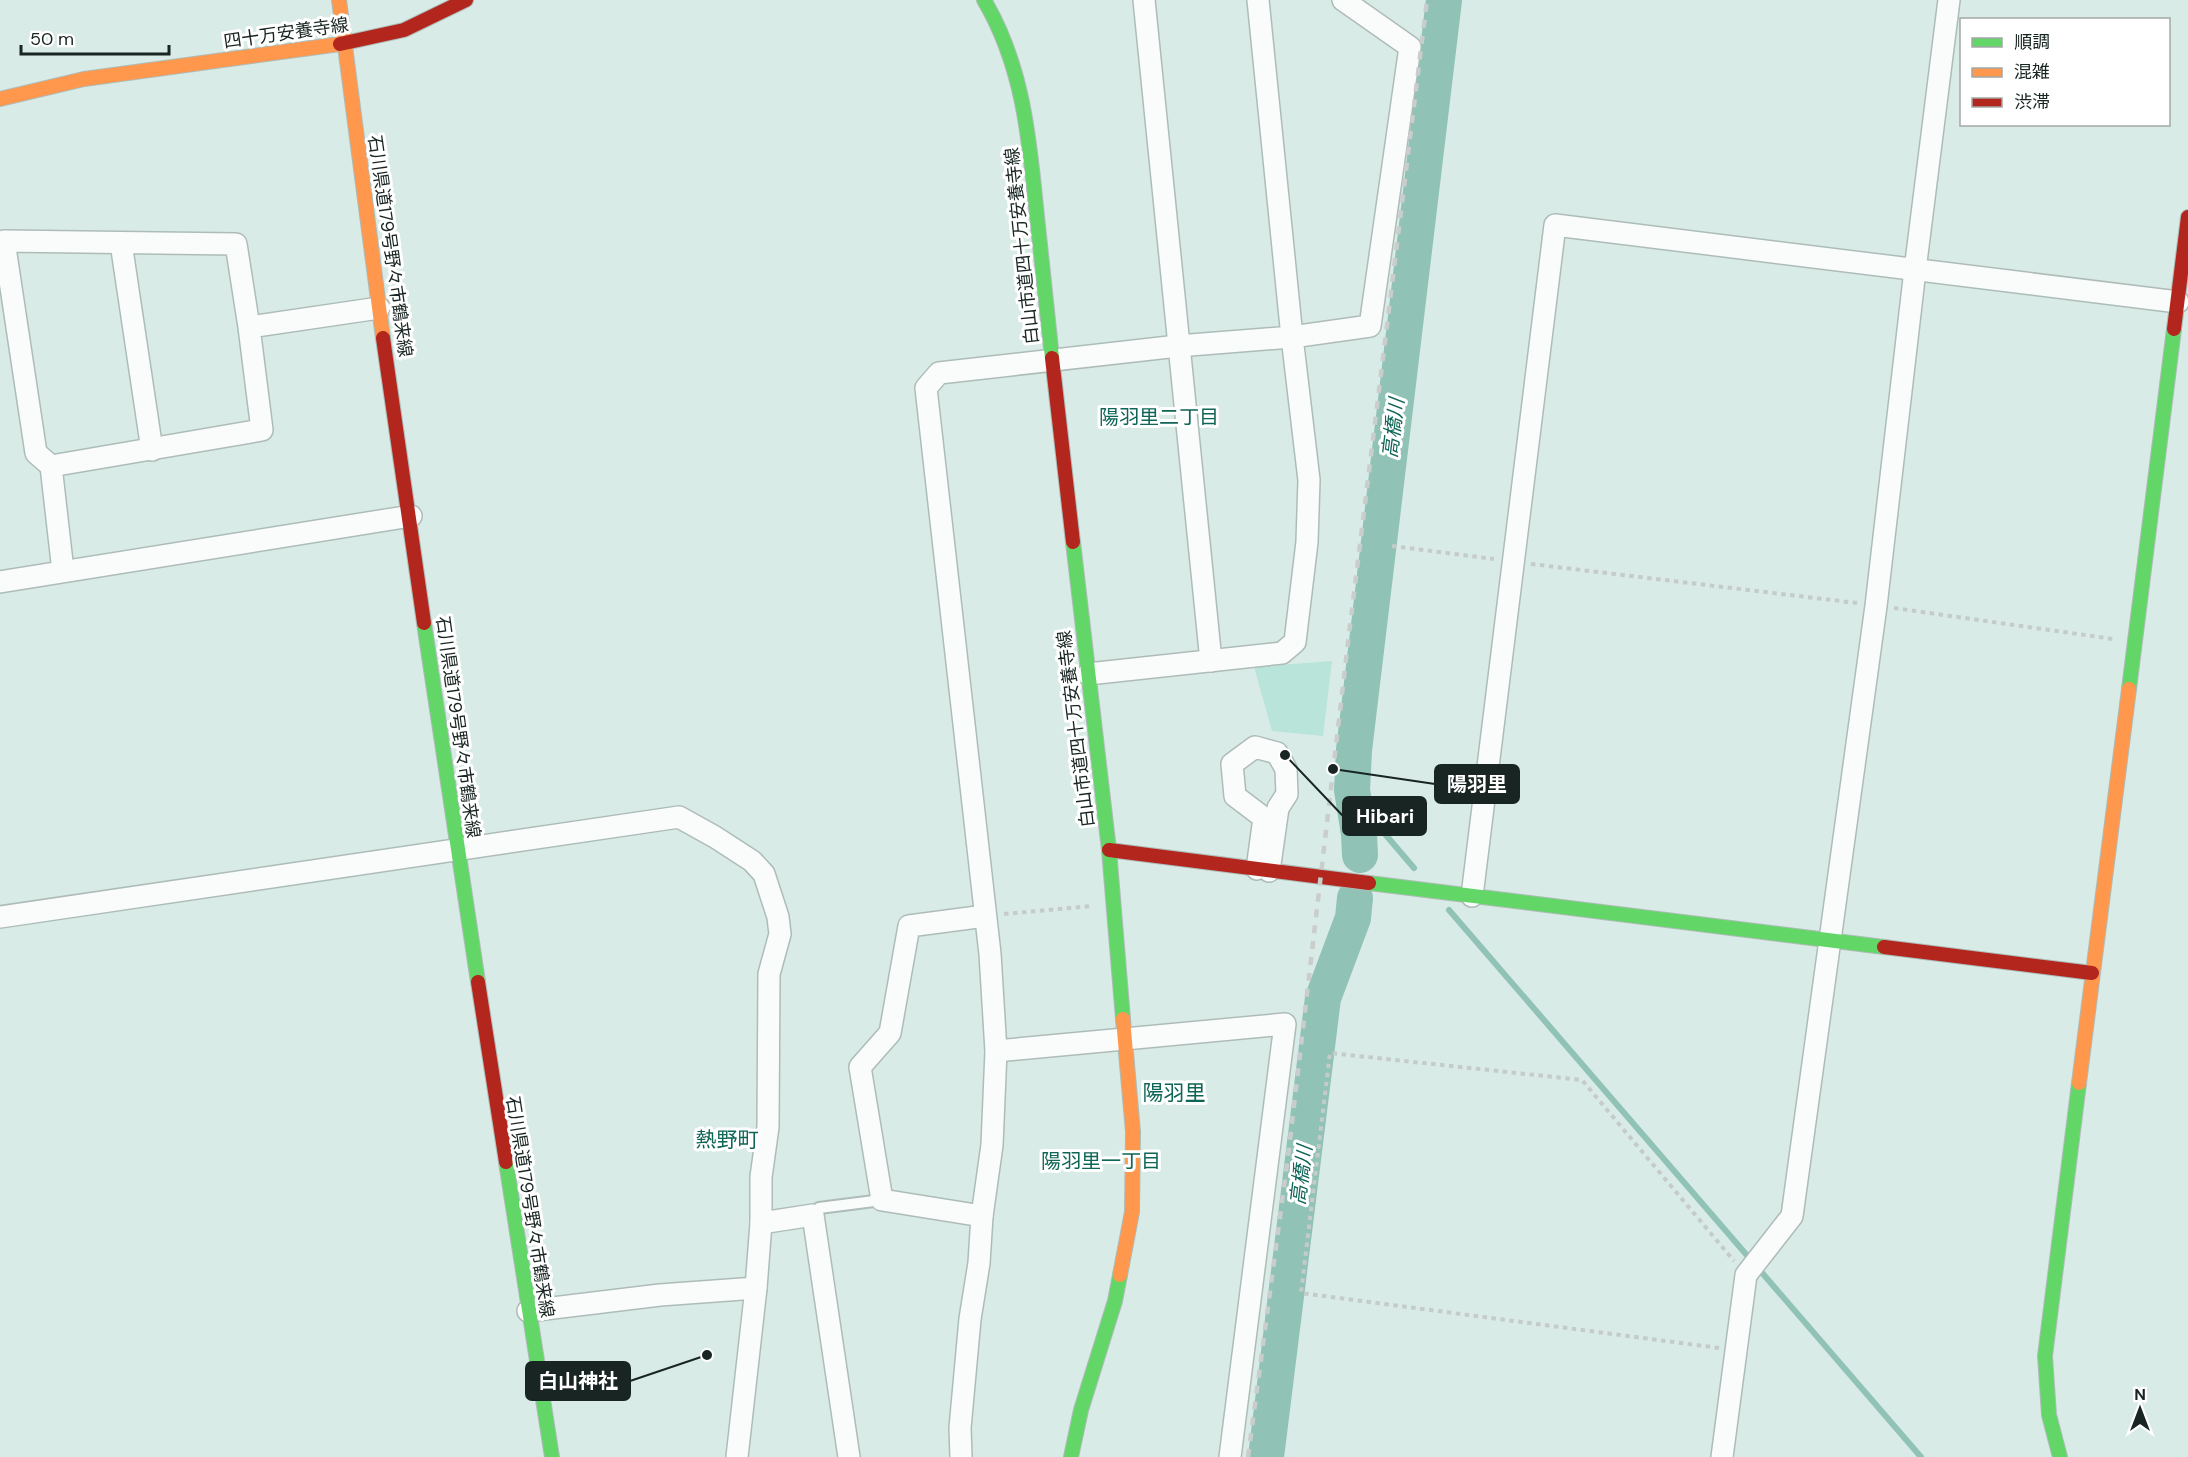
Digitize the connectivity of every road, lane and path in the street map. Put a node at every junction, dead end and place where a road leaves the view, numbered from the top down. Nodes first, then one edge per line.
1 (339, 0) edge
2 (466, 0) edge
3 (1144, 0) edge
4 (1258, 0) edge
5 (1342, 0) edge
6 (1949, 0) edge
7 (992, 2) edge
8 (346, 43) junction
9 (0, 99) edge
10 (2188, 217) edge
11 (121, 243) junction
12 (4, 267) edge
13 (1915, 270) junction
14 (2178, 302) junction
15 (379, 308) junction
16 (249, 327) junction
17 (1292, 337) junction
18 (1178, 346) junction
19 (1052, 360) junction
20 (152, 450) junction
21 (51, 466) junction
22 (411, 516) junction
23 (1392, 546) dead end
24 (1514, 562) junction
25 (63, 572) junction
26 (0, 582) edge
27 (1876, 606) junction
28 (2134, 642) junction
29 (1211, 661) junction
30 (1088, 674) junction
31 (457, 850) junction
32 (1109, 850) junction
33 (1263, 870) junction
34 (1472, 896) junction
35 (1114, 904) junction
36 (985, 916) junction
37 (0, 917) edge
38 (1831, 940) junction
39 (2092, 973) junction
40 (1126, 1040) junction
41 (996, 1051) junction
42 (882, 1200) junction
43 (813, 1215) junction
44 (982, 1216) junction
45 (761, 1223) junction
46 (1751, 1268) junction
47 (756, 1288) junction
48 (528, 1311) junction
49 (1735, 1350) junction
50 (552, 1457) edge
51 (737, 1457) edge
52 (849, 1457) edge
53 (961, 1457) edge
54 (1071, 1457) edge
55 (1230, 1457) edge
56 (1722, 1457) edge
57 (2060, 1457) edge

1 - 8 street, 石川県道179号野々市鶴来線
2 - 8 street, 四十万安養寺線
3 - 18 street
4 - 17 street
5 - 17 street
6 - 13 street
7 - 19 street, 白山市道四十万安養寺線
8 - 9 street, 四十万安養寺線
8 - 15 street, 石川県道179号野々市鶴来線
10 - 14 street
11 - 12 street
11 - 16 street
11 - 20 street
12 - 21 street
13 - 14 street
13 - 24 street
13 - 27 street
14 - 28 street
15 - 16 street
15 - 22 street, 石川県道179号野々市鶴来線
16 - 20 street
17 - 18 street
17 - 29 street
18 - 19 street
18 - 29 street
19 - 30 street, 白山市道四十万安養寺線
19 - 36 street
20 - 21 street
21 - 25 street
22 - 25 street
22 - 31 street, 石川県道179号野々市鶴来線
23 - 24 path
24 - 27 path
24 - 34 street
25 - 26 street
27 - 28 path
27 - 38 street
28 - 39 street
29 - 30 street
30 - 32 street, 白山市道四十万安養寺線
31 - 37 street
31 - 45 street
31 - 48 street, 石川県道179号野々市鶴来線
32 - 33 street
32 - 35 street, 白山市道四十万安養寺線
33 - 33 street
33 - 34 street
34 - 38 street
35 - 36 path
35 - 40 street, 白山市道四十万安養寺線
36 - 41 street
36 - 42 street
38 - 39 street
38 - 46 street
39 - 57 street
40 - 41 street
40 - 54 street, 白山市道四十万安養寺線
40 - 55 street
41 - 44 street
42 - 43 lane
42 - 44 street
43 - 45 street
43 - 52 street
44 - 53 street
45 - 47 street
46 - 49 street
46 - 49 path
47 - 48 street
47 - 51 street
48 - 50 street, 石川県道179号野々市鶴来線
49 - 56 street

